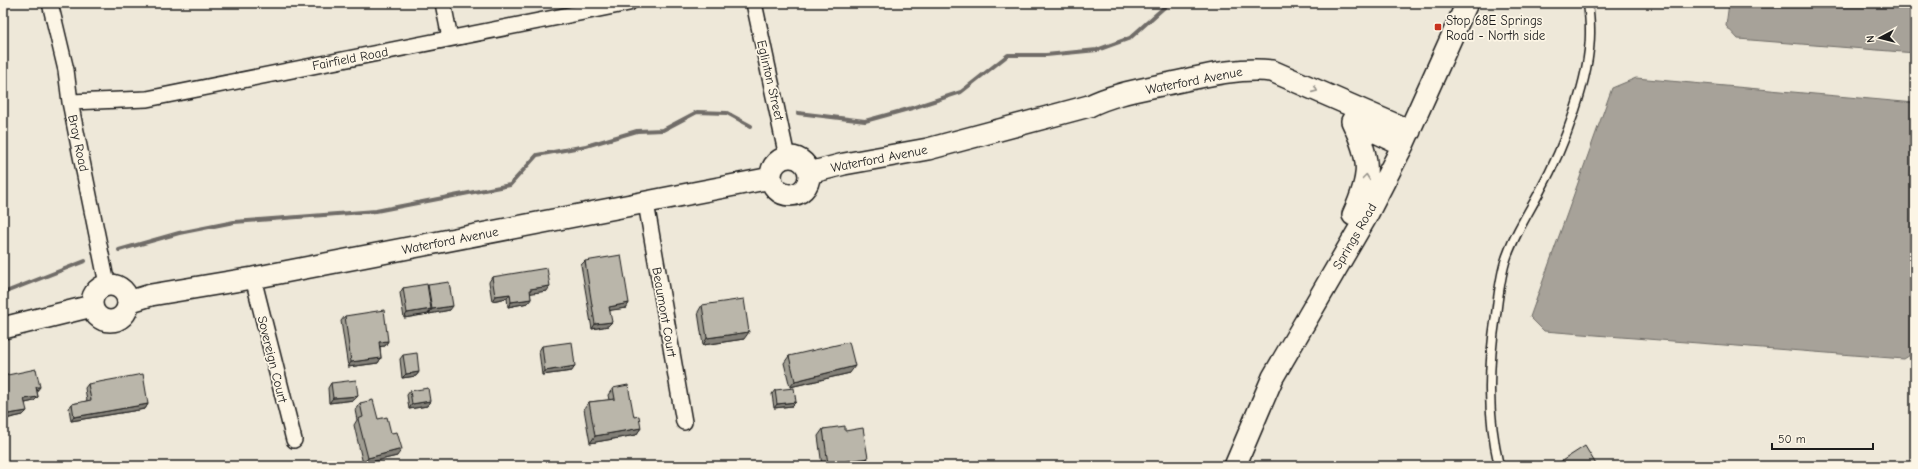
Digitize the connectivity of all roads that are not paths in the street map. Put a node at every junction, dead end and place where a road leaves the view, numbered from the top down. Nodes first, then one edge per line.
1 (50, 3) edge
2 (444, 3) edge
3 (629, 3) edge
4 (754, 3) edge
5 (1467, 3) edge
6 (1588, 3) edge
7 (450, 38) junction
8 (70, 102) junction
9 (1089, 106) junction
10 (1352, 121) junction
11 (1406, 138) junction
12 (787, 157) junction
13 (809, 173) junction
14 (771, 178) junction
15 (646, 203) junction
16 (253, 278) junction
17 (107, 284) junction
18 (128, 302) junction
19 (92, 306) junction
20 (3, 328) edge
21 (1256, 413) junction
22 (684, 422) dead end
23 (294, 440) dead end
24 (1235, 466) edge
25 (1499, 466) edge

1 - 8 street, Bray Road
2 - 7 street
3 - 7 street, Fairfield Road
4 - 12 street, Eglinton Street
5 - 11 street, Springs Road
6 - 25 lane
7 - 8 street, Fairfield Road
8 - 17 street, Bray Road
9 - 10 street, Waterford Avenue
9 -> 11 street, Waterford Avenue
9 - 13 street, Waterford Avenue
10 - 11 street, Waterford Avenue
21 -> 10 street
11 - 21 street, Springs Road
12 - 13 street
12 - 14 street
13 - 14 street
14 - 15 street, Waterford Avenue
15 - 16 street, Waterford Avenue
15 - 22 street, Beaumont Court
16 - 18 street, Waterford Avenue
16 - 23 street, Sovereign Court
17 - 18 street
17 - 19 street
18 - 19 street
19 - 20 street
21 - 24 street, Springs Road

